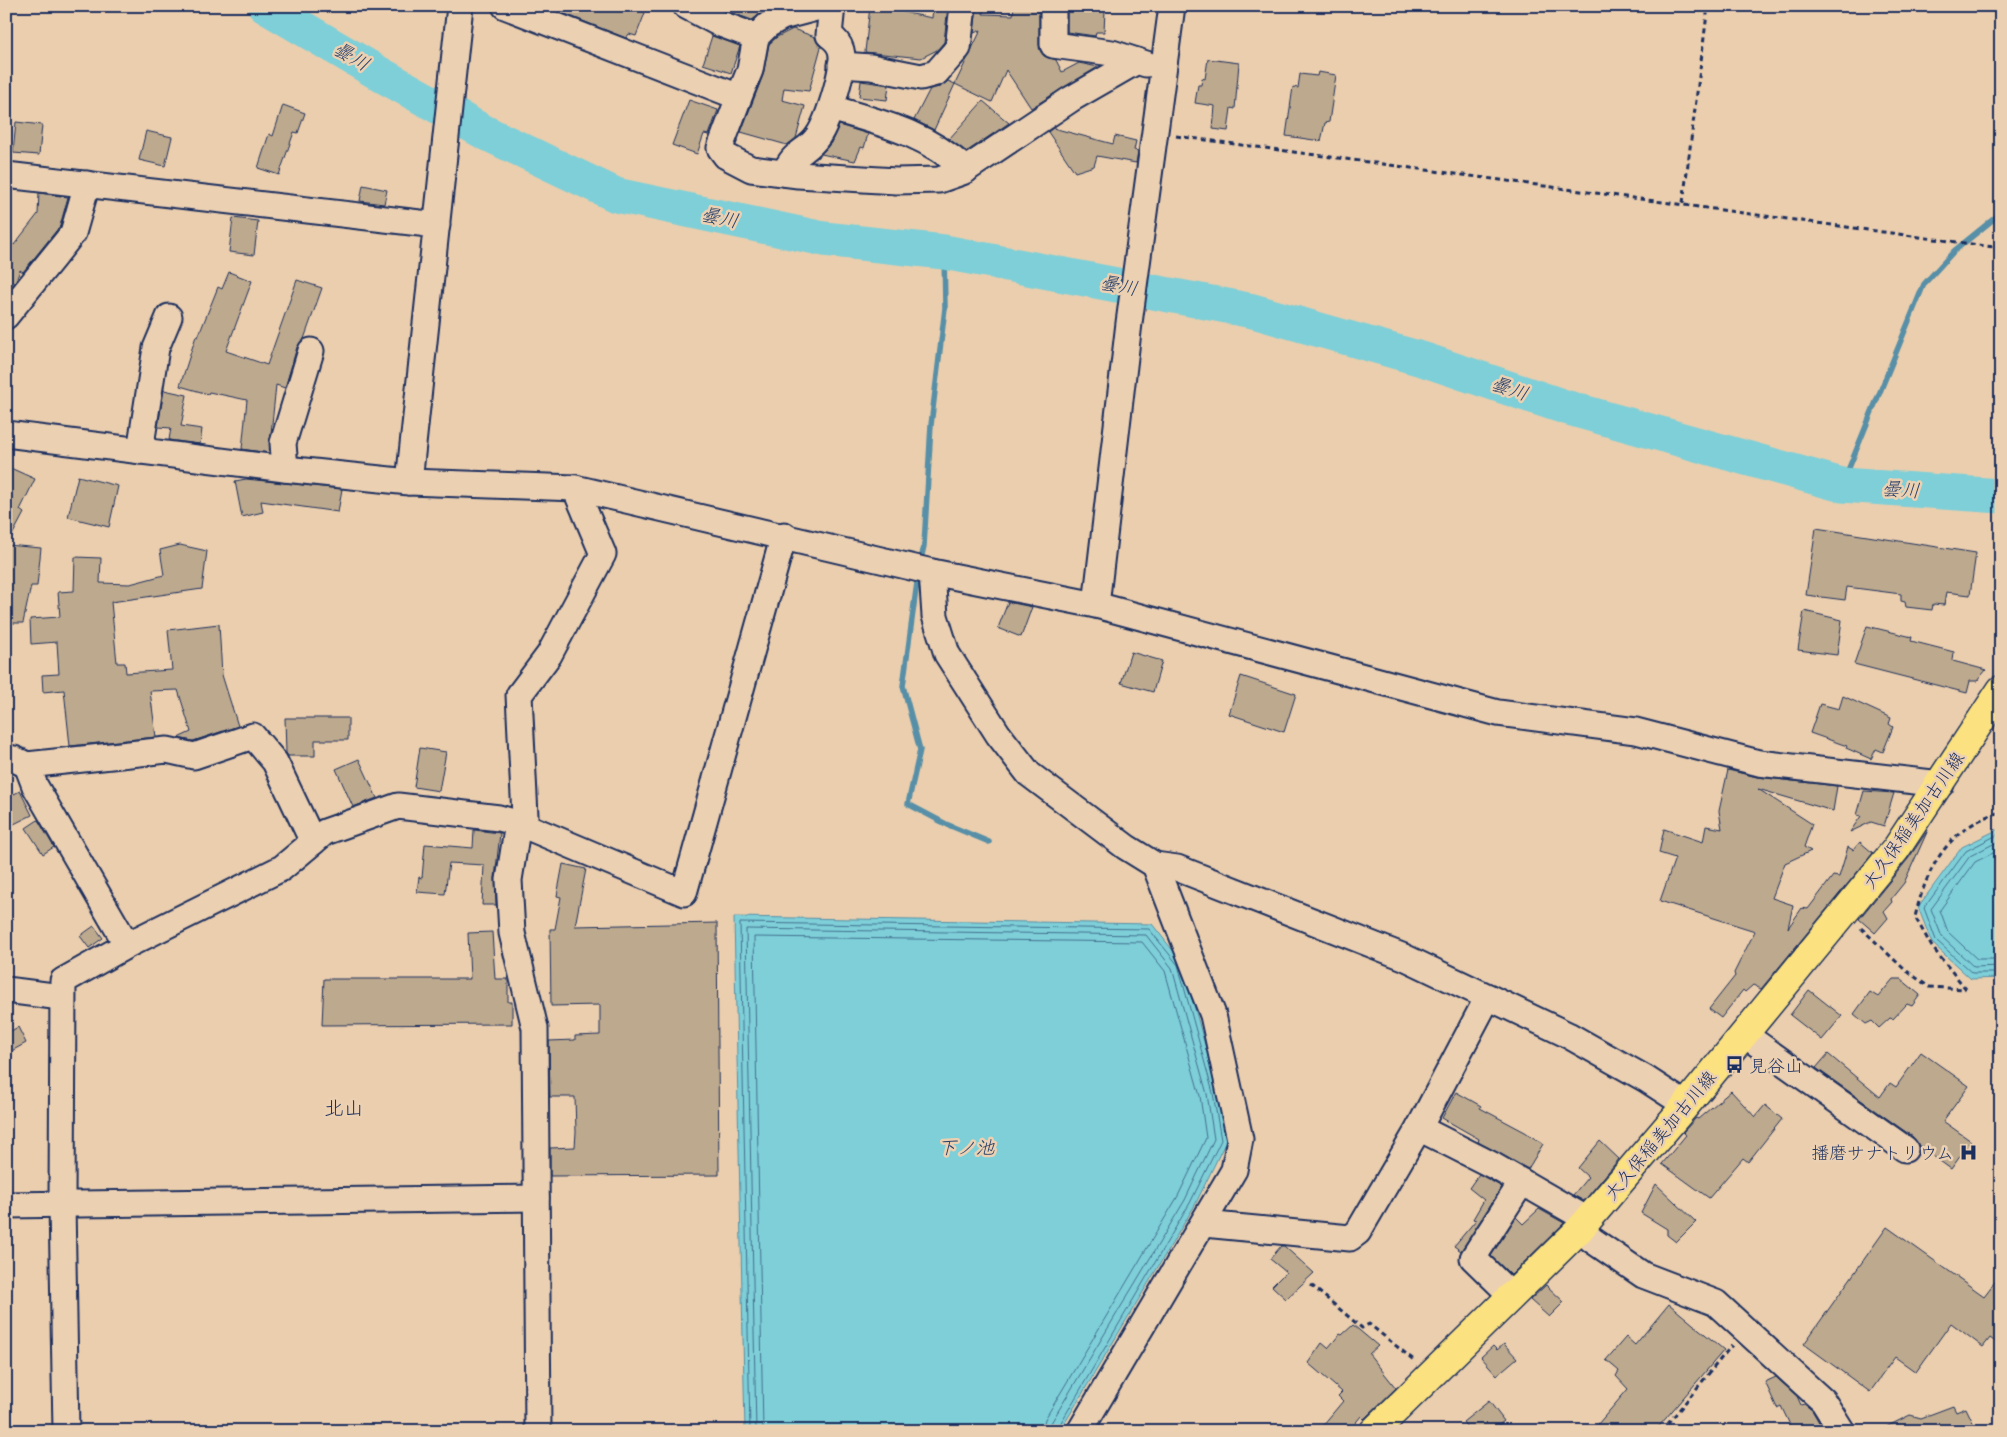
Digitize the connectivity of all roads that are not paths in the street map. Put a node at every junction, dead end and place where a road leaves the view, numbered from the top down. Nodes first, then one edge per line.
1 (460, 6) edge
2 (505, 6) edge
3 (686, 6) edge
4 (824, 6) edge
5 (832, 6) edge
6 (963, 6) edge
7 (1054, 6) edge
8 (1172, 6) edge
9 (555, 16) edge
10 (782, 17) junction
11 (829, 35) junction
12 (756, 37) junction
13 (1137, 61) junction
14 (841, 65) junction
15 (1162, 69) junction
16 (739, 97) junction
17 (831, 108) junction
18 (966, 170) junction
19 (786, 174) junction
20 (6, 175) edge
21 (87, 184) junction
22 (437, 226) junction
23 (6, 316) edge
24 (169, 317) dead end
25 (311, 351) dead end
26 (6, 434) edge
27 (140, 451) junction
28 (285, 469) junction
29 (409, 482) junction
30 (575, 488) junction
31 (784, 535) junction
32 (932, 572) junction
33 (1096, 605) junction
34 (2001, 690) edge
35 (16, 761) edge
36 (1941, 784) junction
37 (518, 823) junction
38 (313, 842) junction
39 (1155, 866) junction
40 (127, 945) junction
41 (6, 990) edge
42 (61, 997) junction
43 (1488, 997) junction
44 (1745, 1035) junction
45 (1686, 1105) junction
46 (1418, 1128) junction
47 (1905, 1149) dead end
48 (1522, 1182) junction
49 (536, 1198) junction
50 (62, 1204) junction
51 (6, 1205) edge
52 (1204, 1224) junction
53 (1584, 1225) junction
54 (1512, 1296) junction
55 (66, 1431) edge
56 (538, 1431) edge
57 (1080, 1431) edge
58 (1374, 1431) edge
59 (1842, 1431) edge

1 - 22 street
2 - 9 street
3 - 12 street
4 - 10 street
5 - 11 street
6 - 14 street
7 - 13 street
8 - 15 street
9 - 16 street
10 - 11 street
10 - 12 street
11 - 14 street
12 - 16 street
13 - 15 street
13 - 18 street
14 - 17 street
15 - 33 street
16 - 19 street
17 - 18 street
17 - 19 street
18 - 19 street
20 - 21 street
21 - 22 street
21 - 23 street
22 - 29 street
24 - 27 street
25 - 28 street
26 - 27 street
27 - 28 street
28 - 29 street
29 - 30 street
30 - 31 street
30 - 37 street
31 - 32 street
31 - 37 street
32 - 33 street
32 - 39 street
33 - 36 street
34 - 36 main road, 大久保稲美加古川線
35 - 38 street
35 - 40 street
36 - 44 main road, 大久保稲美加古川線
37 - 38 street
37 - 49 street
38 - 40 street
39 - 43 street
39 - 52 street
40 - 42 street
41 - 42 street
42 - 50 street
43 - 45 street
43 - 46 street
44 - 45 main road, 大久保稲美加古川線
44 - 47 street
45 - 53 main road, 大久保稲美加古川線
46 - 48 street
46 - 52 street
48 - 53 street
48 - 54 street
49 - 50 street
49 - 56 street
50 - 51 street
50 - 55 street
52 - 57 street
53 - 54 main road, 大久保稲美加古川線
53 - 59 street
54 - 58 main road, 大久保稲美加古川線

